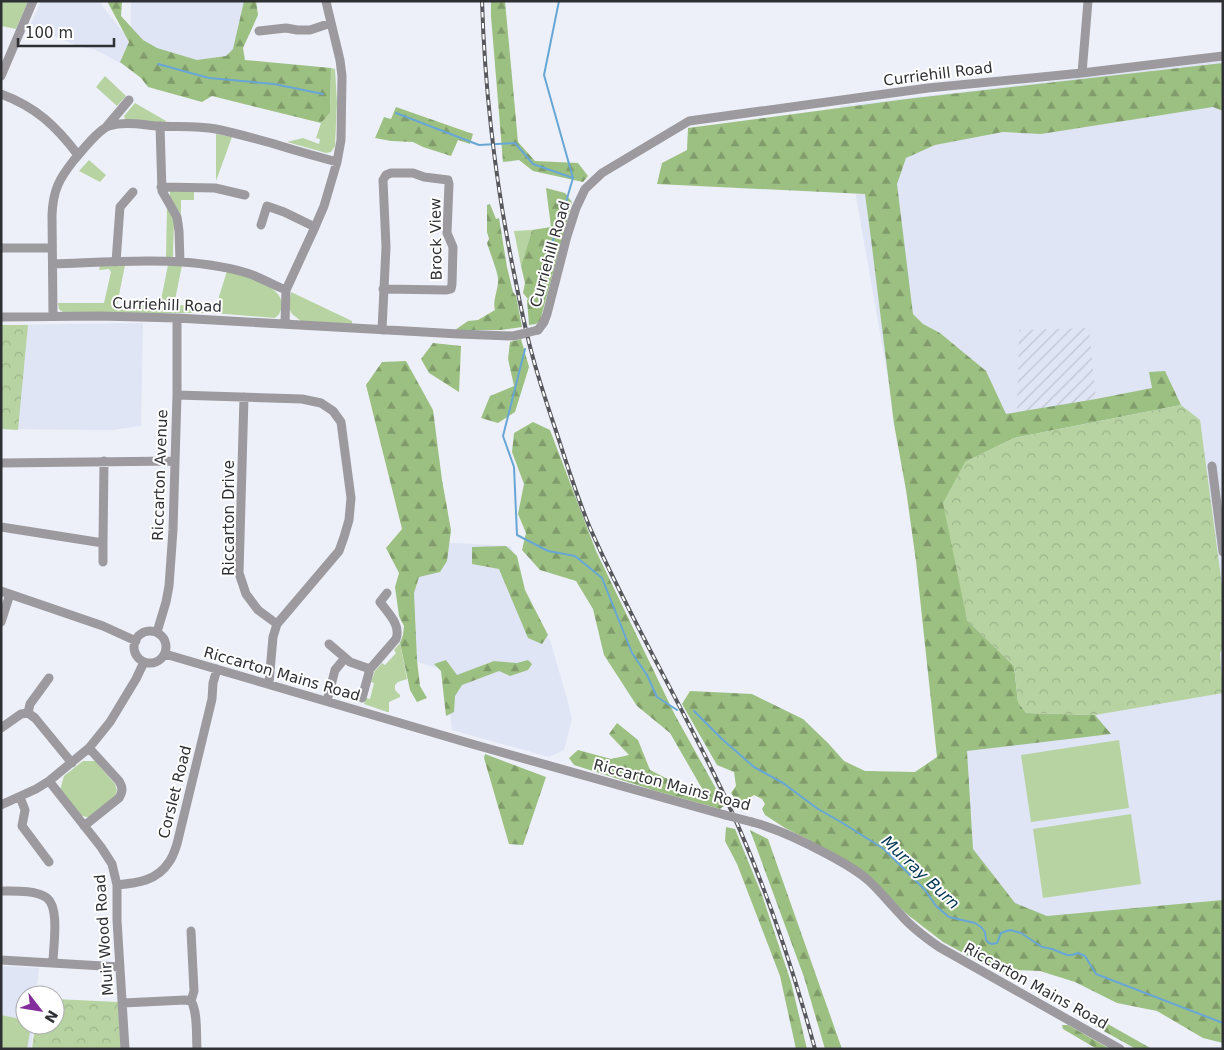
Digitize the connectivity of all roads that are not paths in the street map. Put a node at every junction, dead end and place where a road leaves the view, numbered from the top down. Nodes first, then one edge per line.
1 (33, 1) edge
2 (326, 1) edge
3 (1088, 1) edge
4 (331, 23) junction
5 (259, 31) dead end
6 (1223, 56) edge
7 (4, 63) edge
8 (1082, 73) junction
9 (1, 76) edge
10 (1, 94) edge
11 (129, 100) dead end
12 (108, 126) junction
13 (160, 126) junction
14 (78, 156) junction
15 (338, 162) junction
16 (161, 187) junction
17 (133, 192) dead end
18 (244, 195) dead end
19 (260, 225) dead end
20 (315, 227) junction
21 (1, 248) edge
22 (52, 248) junction
23 (180, 261) junction
24 (116, 262) junction
25 (53, 264) junction
26 (383, 289) junction
27 (286, 290) junction
28 (53, 316) junction
29 (1, 317) edge
30 (177, 318) junction
31 (285, 324) junction
32 (382, 330) junction
33 (177, 395) junction
34 (244, 397) junction
35 (104, 461) junction
36 (174, 461) junction
37 (1, 463) edge
38 (1212, 466) dead end
39 (1, 528) edge
40 (104, 543) junction
41 (1223, 552) edge
42 (103, 562) dead end
43 (5, 593) edge
44 (387, 593) dead end
45 (1, 622) edge
46 (277, 624) junction
47 (157, 632) junction
48 (136, 641) junction
49 (329, 644) dead end
50 (165, 654) junction
51 (345, 658) junction
52 (144, 662) junction
53 (217, 669) junction
54 (370, 670) junction
55 (50, 678) dead end
56 (269, 683) junction
57 (362, 698) dead end
58 (327, 701) junction
59 (28, 713) junction
60 (1, 728) edge
61 (89, 748) junction
62 (72, 763) junction
63 (49, 781) junction
64 (20, 797) junction
65 (1, 805) edge
66 (84, 826) junction
67 (49, 862) dead end
68 (117, 885) junction
69 (1, 890) edge
70 (189, 937) dead end
71 (1, 960) edge
72 (53, 962) junction
73 (120, 967) junction
74 (190, 1001) junction
75 (123, 1003) junction
76 (125, 1049) edge
77 (197, 1049) edge
78 (1120, 1049) edge

1 - 7 street
2 - 4 street
3 - 8 street
4 - 5 street
4 - 15 street
6 - 8 street, Curriehill Road
7 - 9 street
8 - 32 street, Curriehill Road, bridge
10 - 14 street
11 - 12 street
12 - 13 street
12 - 14 street
13 - 15 street
13 - 16 street
14 - 22 street
15 - 20 street
16 - 18 street
16 - 23 street
17 - 24 street
19 - 20 street
20 - 27 street
21 - 22 street
22 - 25 street
23 - 24 street
23 - 27 street
24 - 25 street
25 - 28 street
26 - 26 street, Brock View
26 - 32 street
27 - 31 street
28 - 29 street, Curriehill Road
28 - 30 street, Curriehill Road
30 - 31 street, Curriehill Road
30 - 33 street, Riccarton Avenue
31 - 32 street, Curriehill Road
33 - 34 street
33 - 36 street, Riccarton Avenue
34 - 46 street, Riccarton Drive
34 - 46 street
35 - 36 street
35 - 37 street
35 - 40 street
36 - 47 street, Riccarton Avenue
38 - 41 street
39 - 40 street
40 - 42 street
43 - 45 street
43 - 48 street
44 - 54 street
46 - 56 street
47 - 48 street
47 - 50 street
48 - 52 street
49 - 51 street
50 - 52 street
50 - 53 street, Riccarton Mains Road
51 - 54 street
51 - 58 street
52 - 61 street
53 - 56 street, Riccarton Mains Road
53 - 68 street, Corslet Road
54 - 57 street
55 - 59 street
56 - 58 street, Riccarton Mains Road
58 - 78 street, Riccarton Mains Road, bridge
59 - 60 street
59 - 62 street
61 - 62 street
61 - 66 street
62 - 63 street
63 - 64 street
63 - 66 street, Muir Wood Road
64 - 65 street
64 - 67 street
66 - 68 street, Muir Wood Road
68 - 73 street, Muir Wood Road
69 - 72 street
70 - 74 street
71 - 72 street
72 - 73 street
73 - 75 street, Muir Wood Road
74 - 75 street
74 - 77 street
75 - 76 street, Muir Wood Road

